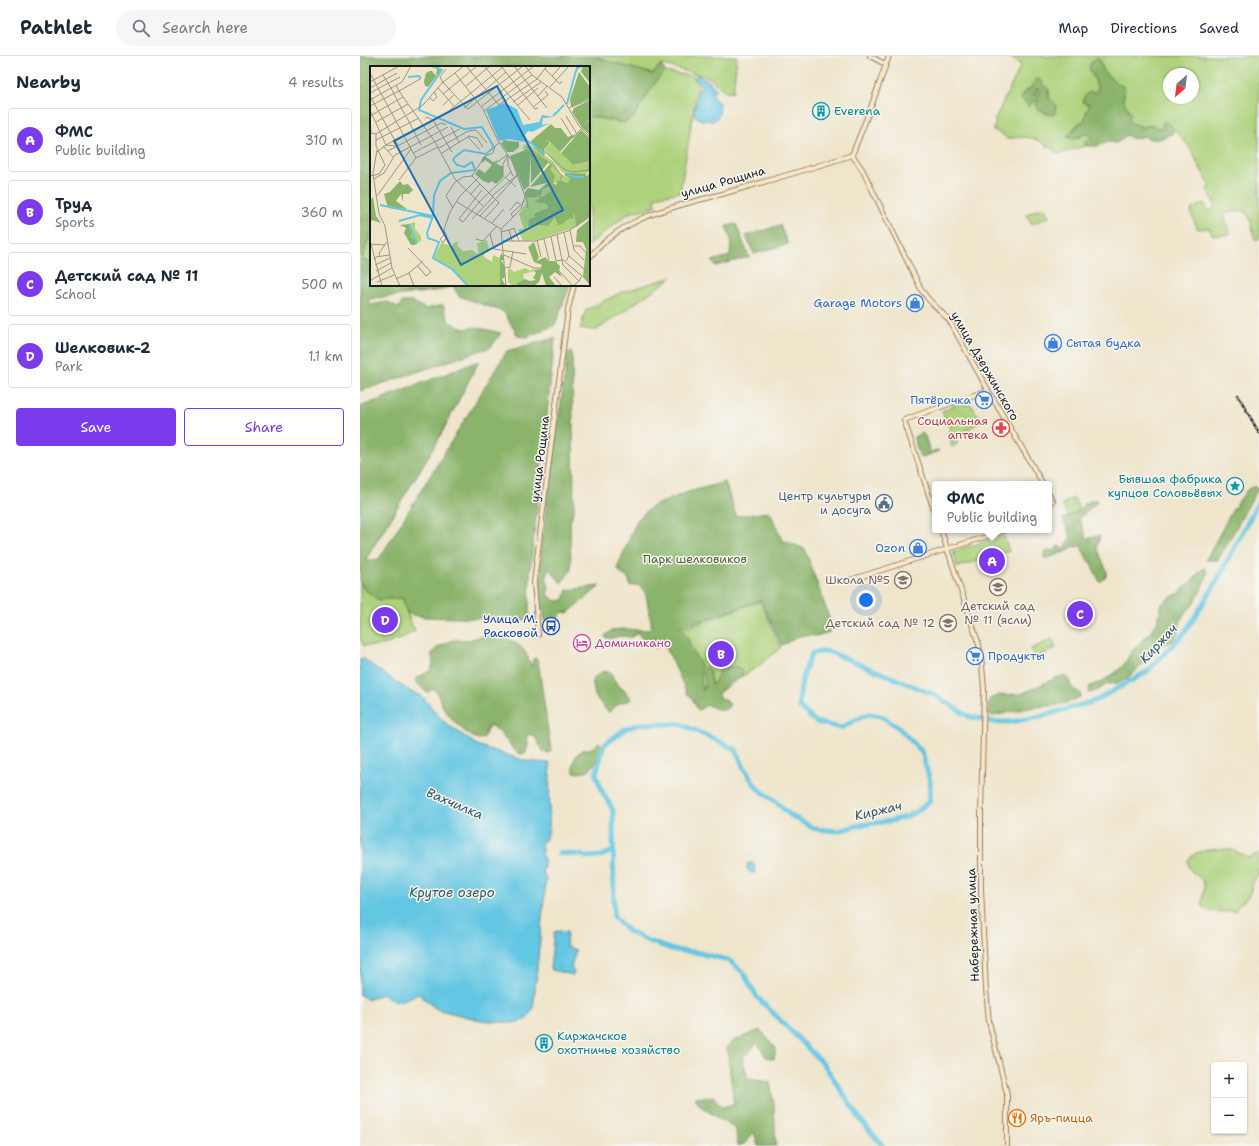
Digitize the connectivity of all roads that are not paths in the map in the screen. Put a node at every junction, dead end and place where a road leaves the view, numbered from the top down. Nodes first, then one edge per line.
1 (870, 56) edge
2 (888, 56) edge
3 (885, 64) junction
4 (852, 155) junction
5 (590, 257) edge
6 (574, 286) edge
7 (988, 390) junction
8 (1041, 481) edge
9 (932, 504) edge
10 (942, 533) edge
11 (998, 533) edge
12 (948, 549) junction
13 (847, 581) dead end
14 (538, 635) dead end
15 (1007, 1146) edge

1 - 3 street
2 - 3 street
3 - 4 street
4 - 5 street, улица Рощина
4 - 7 street, улица Дзержинского
6 - 14 street, улица Рощина
7 - 8 street, улица Дзержинского
7 - 9 street
10 - 12 street, Набережная улица
11 - 12 street
12 - 13 street
12 - 15 street, Набережная улица

